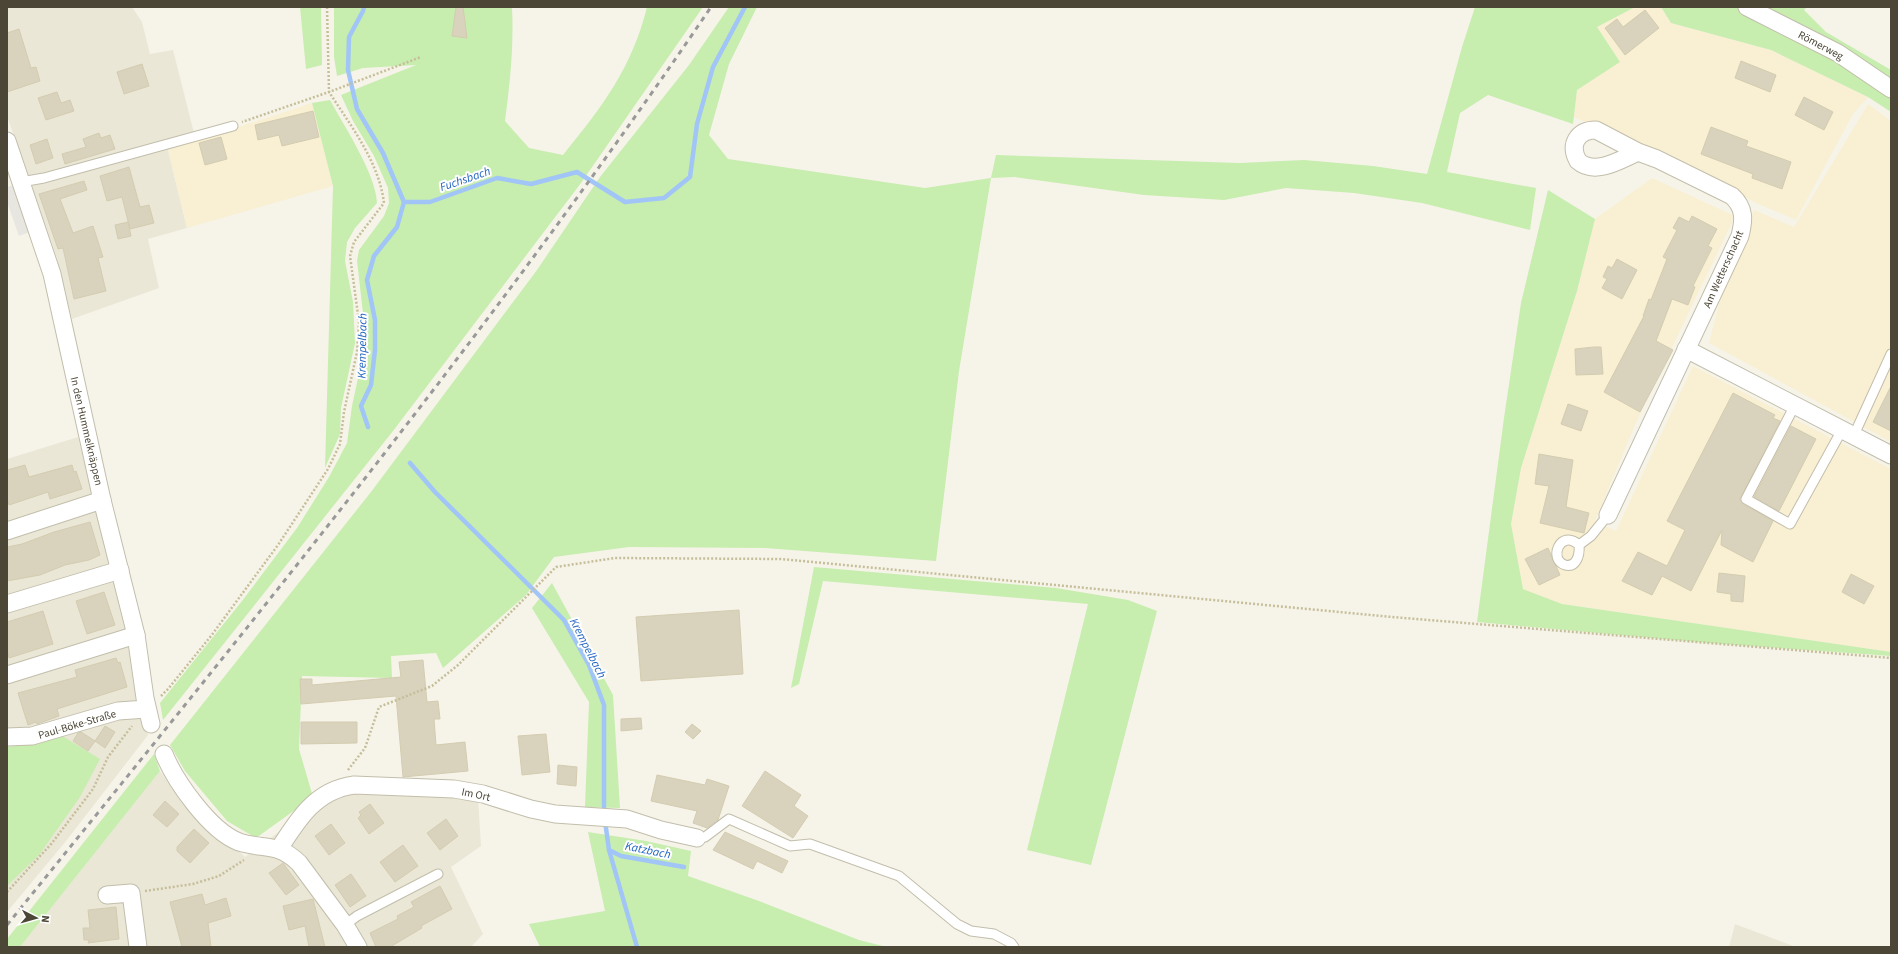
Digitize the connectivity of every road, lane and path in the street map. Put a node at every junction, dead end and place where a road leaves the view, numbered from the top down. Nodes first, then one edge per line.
1 (327, 7) edge
2 (1747, 7) edge
3 (421, 57) dead end
4 (1891, 89) edge
5 (329, 92) junction
6 (232, 126) joint
7 (7, 141) edge
8 (1638, 152) dead end
9 (11, 167) edge
10 (22, 182) junction
11 (1686, 349) junction
12 (1891, 354) edge
13 (1795, 405) junction
14 (1848, 432) junction
15 (1891, 455) edge
16 (102, 500) junction
17 (1608, 515) joint
18 (7, 531) edge
19 (1579, 545) dead end
20 (120, 570) junction
21 (7, 604) edge
22 (136, 635) junction
23 (1891, 658) edge
24 (7, 675) edge
25 (149, 717) junction
26 (7, 737) edge
27 (164, 754) dead end
28 (340, 787) junction
29 (697, 838) joint
30 (260, 845) junction
31 (279, 849) junction
32 (438, 874) dead end
33 (7, 892) edge
34 (131, 893) junction
35 (107, 895) dead end
36 (345, 925) junction
37 (138, 947) edge
38 (358, 947) edge
39 (1014, 947) edge

1 - 5 path
2 - 4 street, Römerweg
3 - 5 path
5 - 6 path
5 - 25 path
6 - 10 lane
7 - 9 street, In den Hummelknäppen
8 - 11 street, Am Wetterschacht
9 - 10 street, In den Hummelknäppen
10 - 16 street, In den Hummelknäppen
11 - 13 street
11 - 17 street, Am Wetterschacht
12 - 14 lane
13 - 14 street
13 - 14 lane
14 - 15 street
16 - 18 street
16 - 20 street, In den Hummelknäppen
17 - 19 lane
20 - 21 street
20 - 22 street, In den Hummelknäppen
22 - 24 street
22 - 25 street, In den Hummelknäppen
23 - 28 path
25 - 26 street, Paul-Böke-Straße
25 - 33 path
27 - 30 street
28 - 29 street, Im Ort
28 - 31 street, Im Ort
29 - 39 lane
30 - 31 street
30 - 34 path
31 - 36 street
32 - 36 lane
34 - 35 street
34 - 37 street
36 - 38 street

